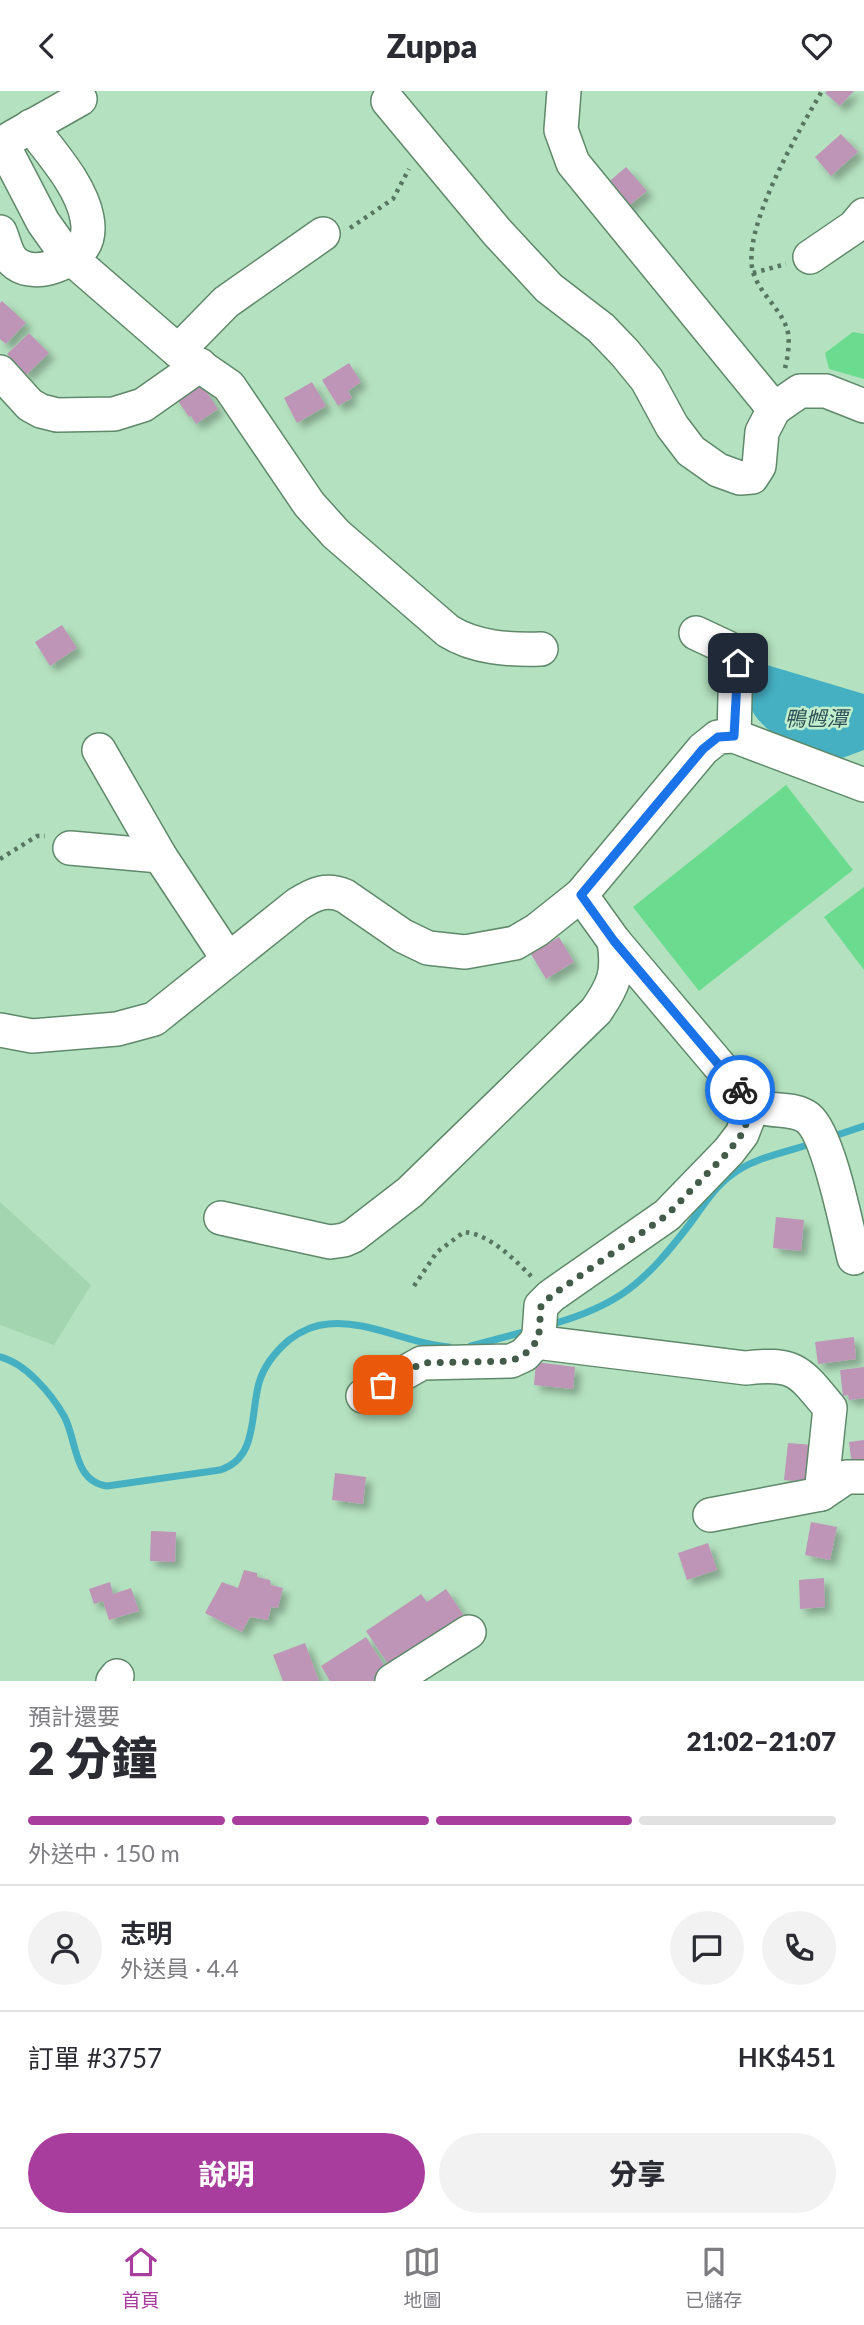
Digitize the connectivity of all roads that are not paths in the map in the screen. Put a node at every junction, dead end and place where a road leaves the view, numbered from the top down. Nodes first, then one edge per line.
1 (564, 91) edge
2 (80, 99) dead end
3 (388, 101) dead end
4 (31, 127) junction
5 (1, 144) edge
6 (864, 215) edge
7 (0, 232) edge
8 (323, 234) road end
9 (71, 257) junction
10 (810, 257) dead end
11 (189, 358) junction
12 (0, 372) edge
13 (864, 407) edge
14 (774, 409) junction
15 (696, 633) dead end
16 (541, 649) dead end
17 (734, 736) junction
18 (99, 750) dead end
19 (863, 784) edge
20 (70, 848) road end
21 (160, 856) junction
22 (581, 895) junction
23 (614, 941) junction
24 (228, 958) junction
25 (0, 1030) edge
26 (751, 1102) junction
27 (221, 1218) dead end
28 (855, 1258) dead end
29 (536, 1342) junction
30 (363, 1396) dead end
31 (864, 1477) edge
32 (821, 1494) junction
33 (710, 1515) dead end
34 (469, 1632) dead end
35 (392, 1681) edge

1 - 14 street
2 - 4 street
3 - 14 street
4 - 5 street
4 - 9 street
5 - 9 street
6 - 10 street
7 - 9 street
8 - 11 street
9 - 11 street
11 - 12 street
11 - 16 street
13 - 14 street
15 - 17 street
17 - 19 street
17 - 22 street
18 - 21 street
20 - 21 street
21 - 24 street
22 - 23 street
22 - 24 street
23 - 26 street
23 - 27 street
24 - 25 street
26 - 28 street
26 - 29 street
29 - 30 street
29 - 32 street
31 - 32 street
32 - 33 street
34 - 35 street

